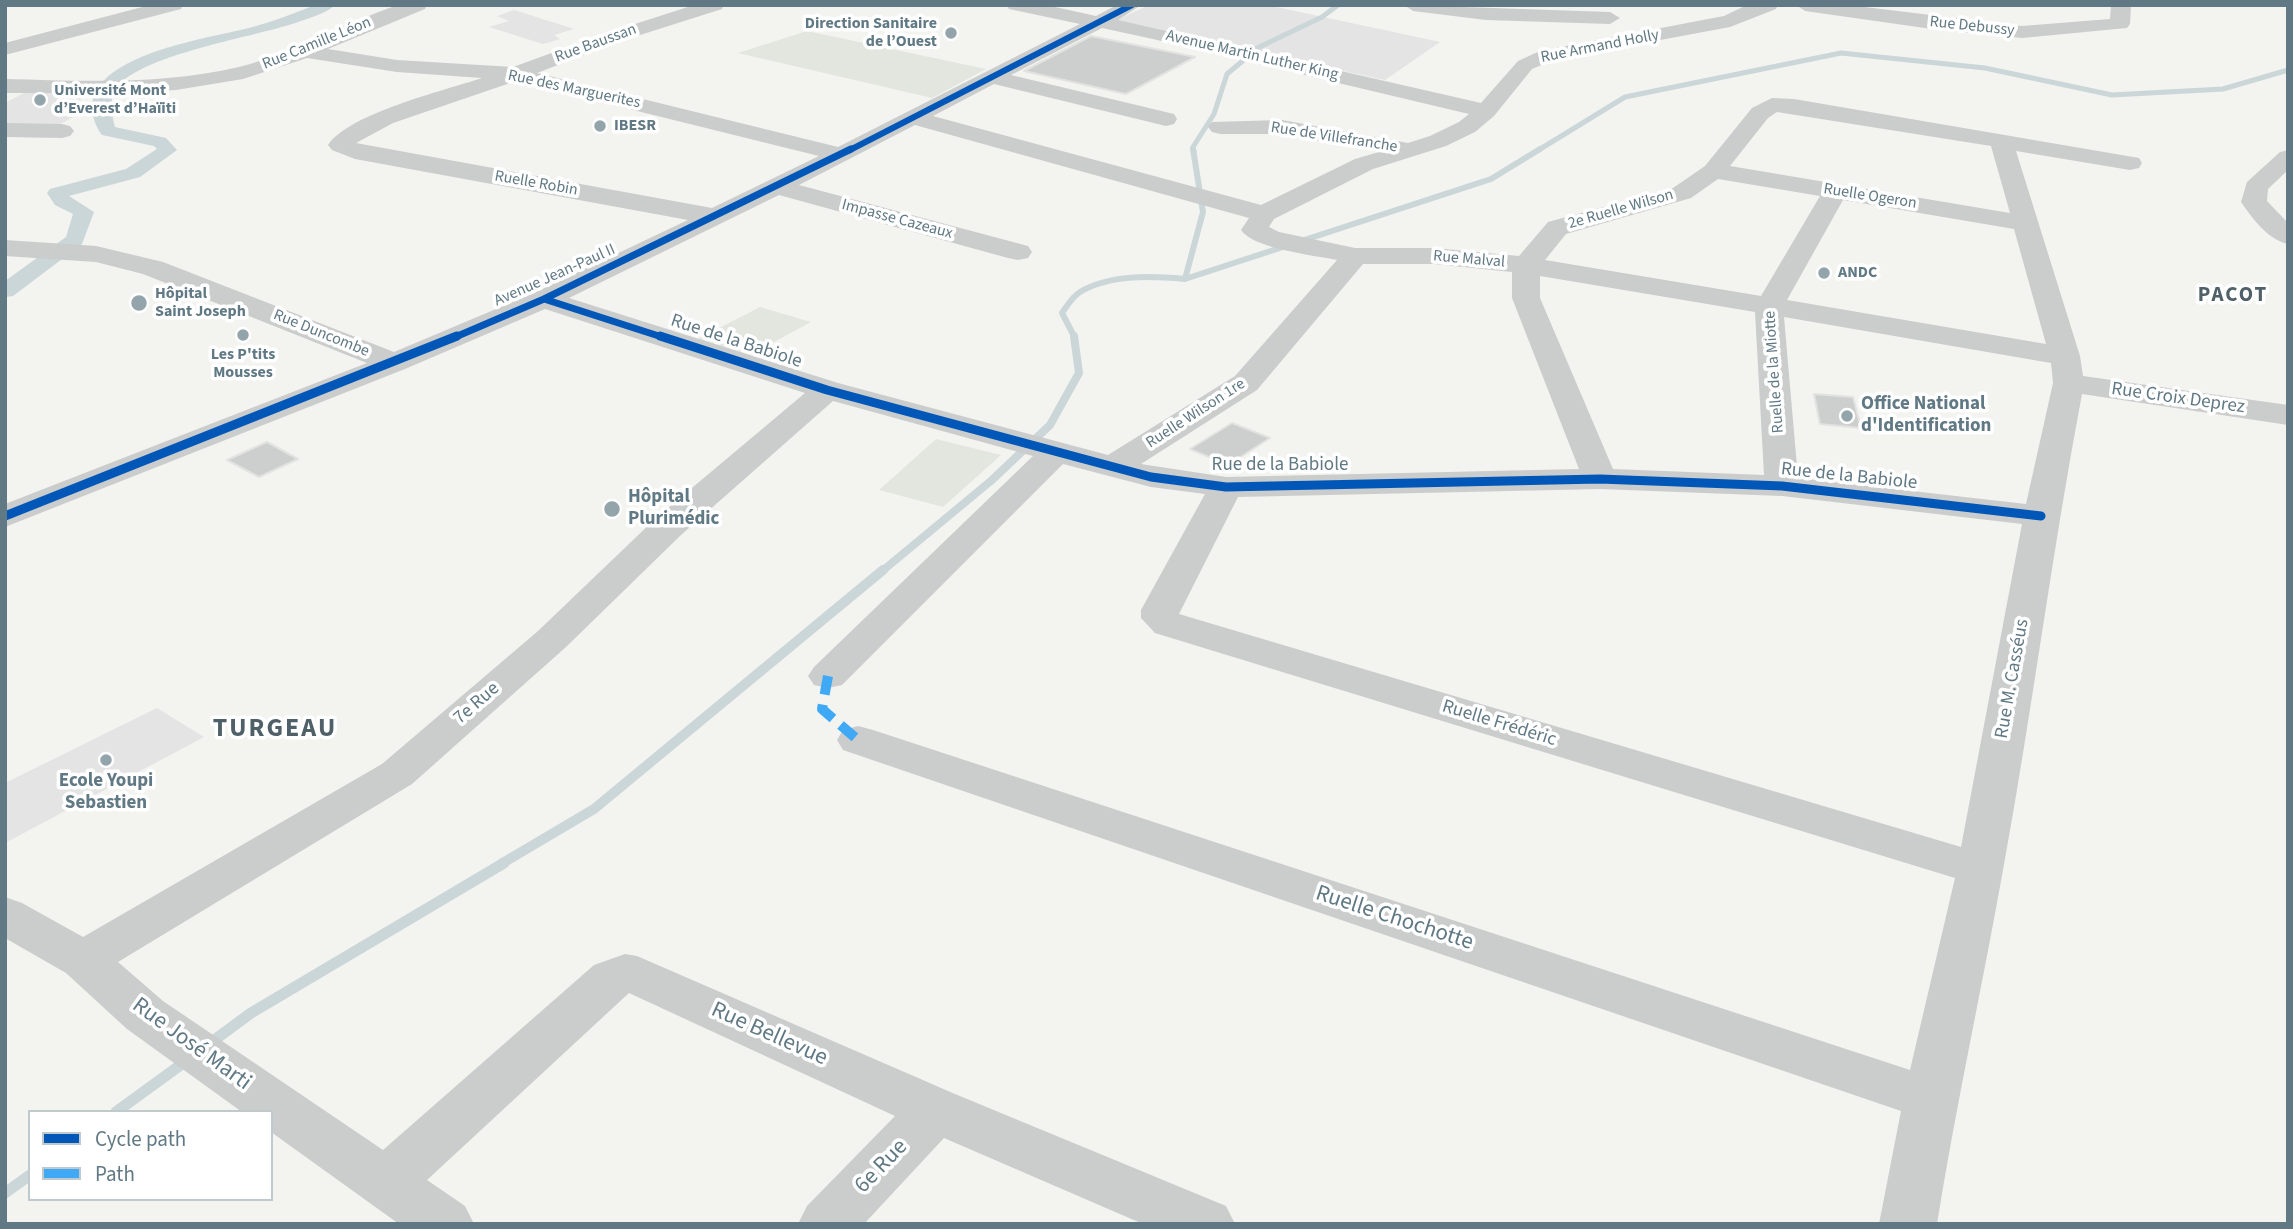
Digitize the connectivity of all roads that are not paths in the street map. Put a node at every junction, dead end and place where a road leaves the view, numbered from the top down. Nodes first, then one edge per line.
1 (174, 5) edge
2 (418, 5) edge
3 (715, 5) edge
4 (1016, 5) edge
5 (1132, 5) edge
6 (1413, 5) edge
7 (1769, 5) edge
8 (1805, 5) edge
9 (2121, 5) edge
10 (1610, 18) dead end
11 (1097, 21) junction
12 (5, 49) edge
13 (304, 51) junction
14 (515, 74) junction
15 (990, 77) junction
16 (5, 86) edge
17 (1486, 111) junction
18 (911, 117) junction
19 (1166, 119) dead end
20 (1220, 127) dead end
21 (5, 130) edge
22 (62, 131) dead end
23 (2001, 139) junction
24 (1406, 149) junction
25 (355, 152) joint
26 (839, 154) junction
27 (2288, 157) edge
28 (2130, 163) dead end
29 (1714, 172) junction
30 (777, 187) junction
31 (1836, 191) junction
32 (717, 217) junction
33 (2025, 223) junction
34 (1267, 226) junction
35 (2288, 236) edge
36 (5, 248) edge
37 (1018, 252) dead end
38 (1355, 256) junction
39 (1527, 265) junction
40 (544, 299) junction
41 (1769, 306) junction
42 (394, 363) junction
43 (2067, 370) junction
44 (827, 390) junction
45 (2288, 415) edge
46 (1039, 447) junction
47 (1111, 468) junction
48 (1600, 480) junction
49 (1782, 486) junction
50 (1226, 487) junction
51 (5, 516) edge
52 (2041, 516) junction
53 (828, 676) dead end
54 (858, 740) dead end
55 (1980, 869) junction
56 (5, 915) edge
57 (83, 960) junction
58 (1930, 1099) junction
59 (936, 1110) junction
60 (386, 1182) junction
61 (445, 1224) edge
62 (827, 1224) edge
63 (1206, 1224) edge
64 (1908, 1224) edge

1 - 12 street
2 - 13 street, Rue Camille Léon
3 - 14 street, Rue Baussan
4 - 11 street, Avenue Martin Luther King
5 - 11 street, Avenue Jean-Paul II
6 - 10 street
7 - 17 street, Rue Armand Holly
8 - 9 street, Rue Debussy
11 - 15 street, Avenue Jean-Paul II
11 - 17 street, Avenue Martin Luther King
13 - 14 street, Rue des Marguerites
13 - 16 street, Rue Camille Léon
14 - 25 street, Rue Baussan
14 - 26 street, Rue des Marguerites
15 - 18 street, Avenue Jean-Paul II
15 - 19 street
17 - 24 street, Rue Armand Holly
18 - 26 street, Avenue Jean-Paul II
18 - 34 street, Rue Malval
20 - 24 street, Rue de Villefranche
21 - 22 street
23 - 28 street, 2e Ruelle Wilson
23 - 29 street, 2e Ruelle Wilson
23 - 33 street, Rue M. Casséus
24 - 34 street, Rue Armand Holly
25 - 32 street, Ruelle Robin
26 - 30 street, Avenue Jean-Paul II
27 - 35 street
29 - 31 street, Ruelle Ogeron
29 - 39 street, 2e Ruelle Wilson
30 - 32 street, Avenue Jean-Paul II
30 - 37 street, Impasse Cazeaux
31 - 33 street, Ruelle Ogeron
31 - 41 street, Ruelle de la Miotte
32 - 40 street, Avenue Jean-Paul II
33 - 43 street, Rue M. Casséus
34 - 38 street, Rue Malval
36 - 42 street, Rue Duncombe
38 - 39 street, Rue Malval
38 - 47 street, Ruelle Wilson 1re
39 - 41 street, Rue Malval
39 - 48 street
40 - 42 street, Avenue Jean-Paul II
40 - 44 street, Rue de la Babiole
41 - 43 street, Rue Malval
41 - 49 street, Ruelle de la Miotte
42 - 51 street, Avenue Jean-Paul II
43 - 45 street, Rue Croix Deprez
43 - 52 street, Rue M. Casséus
44 - 46 street, Rue de la Babiole
44 - 57 street, 7e Rue
46 - 47 street, Rue de la Babiole
46 - 53 street
47 - 50 street, Rue de la Babiole
48 - 49 street, Rue de la Babiole
48 - 50 street, Rue de la Babiole
49 - 52 street, Rue de la Babiole
50 - 55 street, Ruelle Frédéric
52 - 55 street, Rue M. Casséus
54 - 58 street, Ruelle Chochotte
55 - 58 street, Rue M. Casséus
56 - 57 street, Rue José Marti
57 - 60 street, Rue José Marti
58 - 64 street, Rue M. Casséus
59 - 60 street, Rue Bellevue
59 - 62 street, 6e Rue
59 - 63 street, Rue Bellevue
60 - 61 street, Rue José Marti

